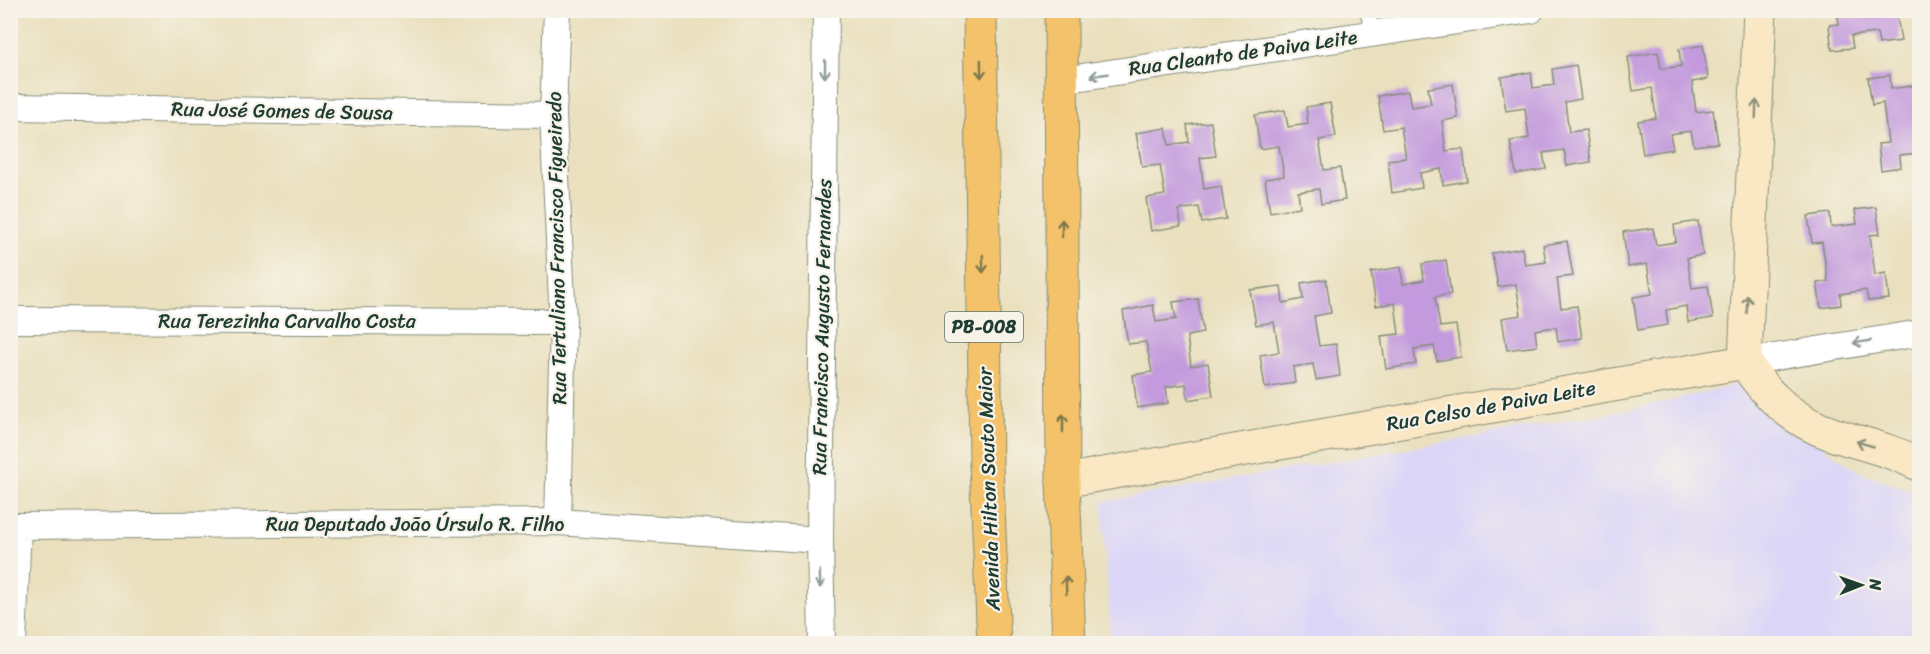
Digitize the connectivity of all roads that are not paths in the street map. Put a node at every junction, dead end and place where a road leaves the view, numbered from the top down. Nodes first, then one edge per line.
1 (557, 10) edge
2 (826, 10) edge
3 (981, 10) edge
4 (1061, 10) edge
5 (1531, 10) edge
6 (1760, 10) edge
7 (1370, 22) edge
8 (1062, 80) junction
9 (10, 107) edge
10 (553, 115) junction
11 (10, 320) edge
12 (563, 322) junction
13 (1920, 333) edge
14 (1745, 362) junction
15 (1920, 465) edge
16 (1063, 481) junction
17 (558, 522) junction
18 (14, 526) edge
19 (820, 540) junction
20 (13, 644) edge
21 (822, 644) edge
22 (994, 644) edge
23 (1070, 644) edge

1 - 10 street, Rua Tertuliano Francisco Figueiredo
2 -> 19 street, Rua Francisco Augusto Fernandes
3 -> 22 main road, Avenida Hilton Souto Maior / PB-008
4 - 8 main road
5 - 7 street, Rua Cleanto de Paiva Leite
14 -> 6 street
7 -> 8 street, Rua Cleanto de Paiva Leite
16 -> 8 main road
9 - 10 street, Rua José Gomes de Sousa
10 - 12 street, Rua Tertuliano Francisco Figueiredo
11 - 12 street, Rua Terezinha Carvalho Costa
12 - 17 street, Rua Tertuliano Francisco Figueiredo
13 -> 14 street, Rua Celso de Paiva Leite
15 -> 14 street
14 - 16 street, Rua Celso de Paiva Leite
23 -> 16 main road
17 - 18 street, Rua Deputado João Úrsulo R. Filho
17 - 19 street, Rua Deputado João Úrsulo R. Filho
18 - 20 street
19 -> 21 street, Rua Francisco Augusto Fernandes

